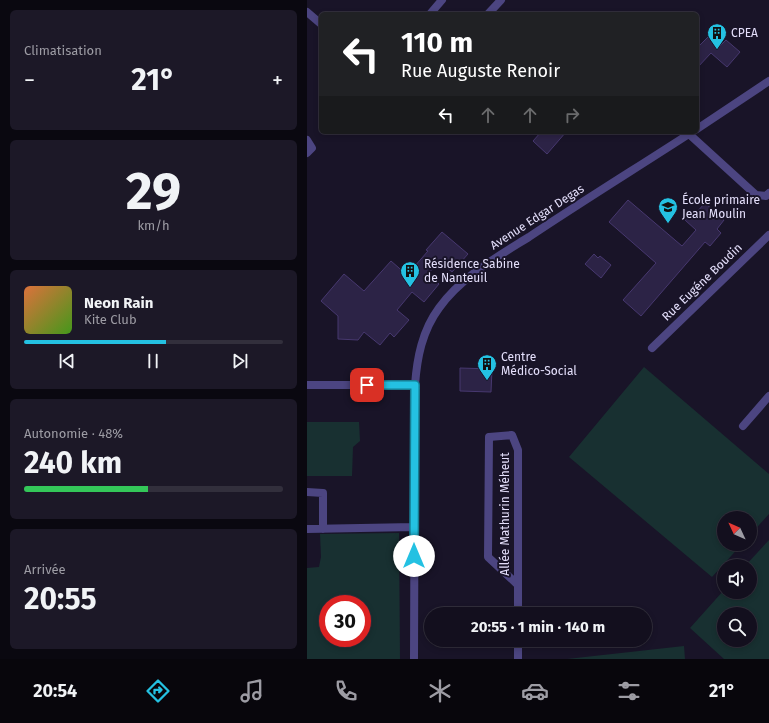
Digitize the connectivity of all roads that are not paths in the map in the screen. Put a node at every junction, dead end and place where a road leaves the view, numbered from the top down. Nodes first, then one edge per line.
1 (442, 0) edge
2 (501, 0) edge
3 (307, 12) edge
4 (432, 12) edge
5 (490, 12) edge
6 (319, 22) edge
7 (769, 81) edge
8 (699, 128) edge
9 (689, 134) edge
10 (692, 134) edge
11 (307, 140) edge
12 (307, 153) edge
13 (769, 193) edge
14 (769, 234) edge
15 (652, 348) dead end
16 (307, 385) edge
17 (415, 385) junction
18 (769, 396) edge
19 (743, 426) dead end
20 (307, 492) edge
21 (414, 527) junction
22 (307, 529) edge
23 (323, 529) junction
24 (517, 584) junction
25 (518, 607) edge
26 (519, 647) edge
27 (414, 659) edge
28 (519, 659) edge

1 - 4 street
2 - 5 street
3 - 6 street
7 - 8 street
9 - 17 street, Avenue Edgar Degas
10 - 13 street
11 - 12 street
14 - 15 street, Rue Eugéne Boudin
16 - 17 street
17 - 21 street, Avenue Edgar Degas
18 - 19 street
20 - 23 street
21 - 23 street
21 - 27 street, Avenue Edgar Degas
22 - 23 street
24 - 24 street, Allée Mathurin Méheut
24 - 25 street, Allée Mathurin Méheut
26 - 28 street

